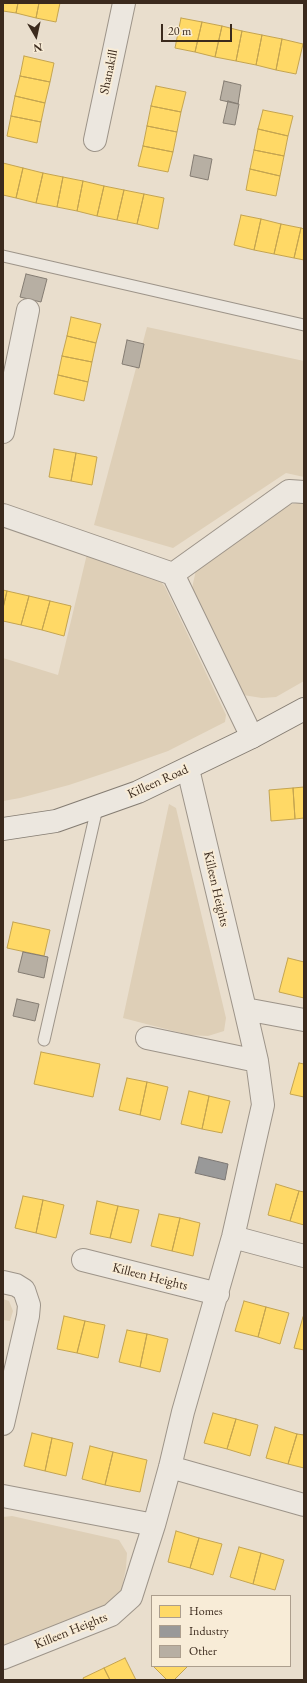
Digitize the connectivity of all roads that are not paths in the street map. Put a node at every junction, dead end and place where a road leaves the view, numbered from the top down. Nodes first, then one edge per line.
1 (124, 3) edge
2 (95, 140) dead end
3 (3, 256) edge
4 (28, 310) dead end
5 (304, 325) edge
6 (3, 432) edge
7 (304, 492) edge
8 (3, 515) edge
9 (173, 574) junction
10 (304, 709) edge
11 (252, 737) junction
12 (188, 769) junction
13 (97, 808) junction
14 (3, 830) edge
15 (245, 1009) junction
16 (304, 1020) edge
17 (147, 1038) dead end
18 (44, 1040) dead end
19 (257, 1061) junction
20 (233, 1238) junction
21 (304, 1256) edge
22 (83, 1260) dead end
23 (3, 1282) edge
24 (218, 1294) junction
25 (3, 1424) edge
26 (170, 1467) junction
27 (3, 1496) edge
28 (304, 1505) edge
29 (154, 1525) junction
30 (3, 1658) edge

1 - 2 street, Shanakill
3 - 5 lane
4 - 6 street
7 - 9 street
8 - 9 street
9 - 11 street
10 - 11 street, Killeen Road
11 - 12 street, Killeen Road
12 - 13 street, Killeen Road
12 - 15 street, Killeen Heights
13 - 14 street, Killeen Road
13 - 18 lane
15 - 16 street
15 - 19 street, Killeen Heights
17 - 19 street
19 - 20 street, Killeen Heights
20 - 21 street
20 - 24 street, Killeen Heights
22 - 24 street, Killeen Heights
23 - 25 street
24 - 26 street, Killeen Heights
26 - 28 street
26 - 29 street, Killeen Heights
27 - 29 street
29 - 30 street, Killeen Heights

